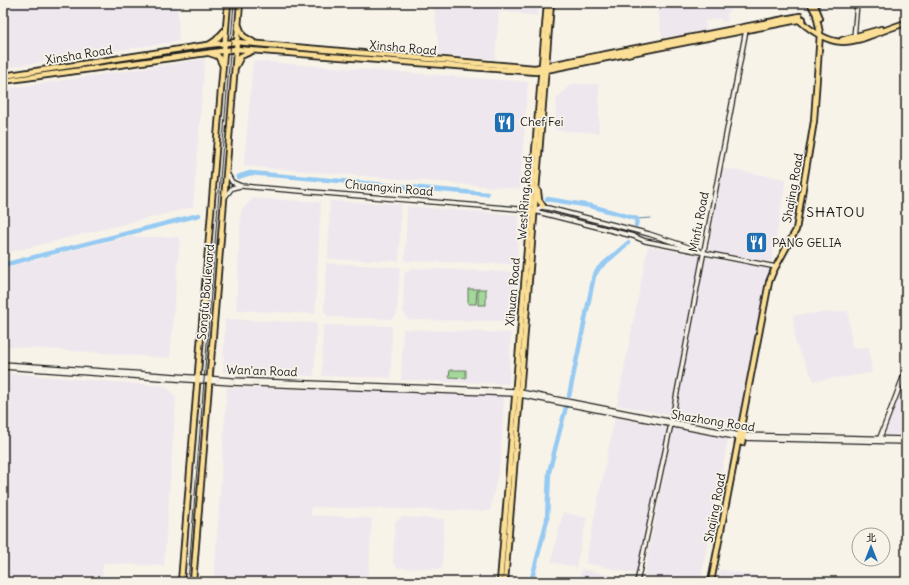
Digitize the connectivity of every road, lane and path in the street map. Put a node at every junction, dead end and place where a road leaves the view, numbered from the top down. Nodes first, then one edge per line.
1 (228, 3) edge
2 (240, 3) edge
3 (547, 3) edge
4 (551, 3) edge
5 (810, 3) edge
6 (814, 3) edge
7 (857, 3) edge
8 (906, 20) edge
9 (906, 23) edge
10 (226, 24) junction
11 (238, 24) junction
12 (746, 28) junction
13 (821, 35) junction
14 (854, 39) junction
15 (236, 42) junction
16 (225, 43) junction
17 (256, 43) junction
18 (207, 45) junction
19 (236, 49) junction
20 (224, 50) junction
21 (256, 50) junction
22 (202, 53) junction
23 (223, 68) junction
24 (543, 68) junction
25 (234, 71) junction
26 (3, 76) edge
27 (3, 81) edge
28 (226, 170) junction
29 (241, 186) junction
30 (536, 190) junction
31 (224, 200) junction
32 (543, 206) dead end
33 (532, 211) junction
34 (703, 253) junction
35 (776, 267) junction
36 (3, 364) edge
37 (3, 367) edge
38 (906, 370) edge
39 (197, 380) junction
40 (208, 380) junction
41 (517, 393) junction
42 (671, 422) junction
43 (742, 436) junction
44 (906, 439) edge
45 (879, 440) junction
46 (906, 442) edge
47 (181, 582) edge
48 (193, 582) edge
49 (500, 582) edge
50 (505, 582) edge
51 (637, 582) edge
52 (711, 582) edge
53 (714, 582) edge

1 - 10 main road, Songfu Boulevard
2 - 11 main road, Songfu Boulevard
3 - 24 main road
4 - 24 main road, West Ring Road
5 - 13 main road
6 - 13 main road
7 - 14 street
8 - 14 main road, Xinsha Road
9 - 14 main road, Xinsha Road
10 - 16 main road, Songfu Boulevard
10 - 18 main road
11 - 15 main road, Songfu Boulevard
11 - 17 main road
12 - 13 main road, Xinsha Road
12 - 24 main road, Xinsha Road
12 - 34 street, Minfu Road
13 - 14 main road, Xinsha Road
13 - 35 main road, Shajing Road
13 - 43 main road, Shajing Road
15 - 16 main road, Xinsha Road
15 - 17 main road, Xinsha Road
15 - 19 main road, Songfu Boulevard
16 - 18 main road, Xinsha Road
16 - 20 main road, Songfu Boulevard
17 - 24 main road, Xinsha Road
18 - 26 main road, Xinsha Road
19 - 20 main road, Xinsha Road
19 - 21 main road, Xinsha Road
19 - 25 main road, Songfu Boulevard
20 - 22 main road, Xinsha Road
20 - 23 main road, Songfu Boulevard
21 - 24 main road, Xinsha Road
21 - 25 main road
22 - 23 main road
22 - 27 main road, Xinsha Road
23 - 39 main road, Songfu Boulevard
24 - 30 main road, West Ring Road
24 - 33 main road
25 - 28 main road, Songfu Boulevard
28 - 29 street
28 - 31 main road, Songfu Boulevard
29 - 31 street
29 - 33 street, Chuangxin Road
30 - 32 main road
30 - 33 main road, West Ring Road
31 - 40 main road, Songfu Boulevard
33 - 34 street, Chuangxin Road
33 - 34 street, Chuangxin Road
33 - 41 main road, West Ring Road
34 - 35 street, Chuangxin Road
34 - 42 street, Minfu Road
35 - 43 main road, Shajing Road
36 - 39 street, Wan'an Road
37 - 39 street, Wan'an Road
38 - 45 street
39 - 40 street, Wan'an Road
39 - 47 main road, Songfu Boulevard
40 - 41 street, Wan'an Road
40 - 48 main road, Songfu Boulevard
41 - 42 street, Shazhong Road
41 - 49 main road
41 - 50 main road
42 - 43 street, Shazhong Road
42 - 51 street, Minfu Road
43 - 45 street, Shazhong Road
43 - 52 main road, Shajing Road
43 - 53 main road, Shajing Road
44 - 45 street, Shazhong Road
45 - 46 street, Shazhong Road

